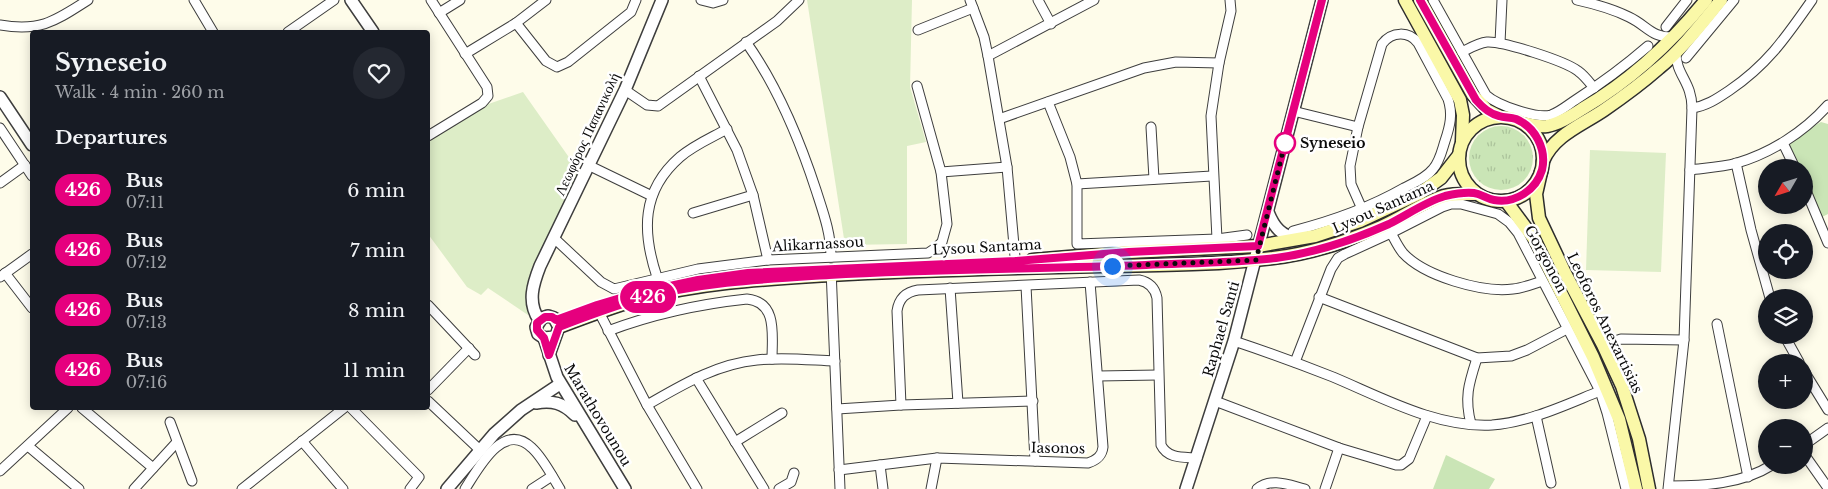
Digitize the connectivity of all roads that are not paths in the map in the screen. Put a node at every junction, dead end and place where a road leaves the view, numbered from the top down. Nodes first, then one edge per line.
1 (88, 0) edge
2 (194, 0) edge
3 (334, 0) edge
4 (351, 0) edge
5 (430, 0) edge
6 (460, 0) edge
7 (546, 0) edge
8 (636, 0) edge
9 (662, 0) edge
10 (701, 0) edge
11 (723, 0) edge
12 (799, 0) edge
13 (1038, 0) edge
14 (1094, 0) edge
15 (1230, 0) edge
16 (1322, 0) edge
17 (1405, 0) edge
18 (1420, 0) edge
19 (1433, 0) edge
20 (1502, 0) edge
21 (1577, 0) edge
22 (1687, 0) edge
23 (1706, 0) edge
24 (1721, 0) edge
25 (1734, 0) edge
26 (1810, 1) edge
27 (972, 4) edge
28 (439, 14) junction
29 (516, 23) junction
30 (1051, 24) junction
31 (0, 25) edge
32 (1666, 27) dead end
33 (212, 30) edge
34 (291, 30) edge
35 (372, 30) edge
36 (918, 30) dead end
37 (1654, 34) junction
38 (1674, 37) junction
39 (746, 42) junction
40 (1500, 43) junction
41 (1462, 52) junction
42 (466, 54) junction
43 (1681, 55) junction
44 (988, 56) junction
45 (1654, 57) junction
46 (1218, 63) junction
47 (698, 76) junction
48 (1683, 76) junction
49 (917, 86) dead end
50 (1594, 88) junction
51 (625, 90) junction
52 (0, 97) edge
53 (1048, 102) junction
54 (1692, 108) junction
55 (1293, 111) junction
56 (1826, 111) edge
57 (1499, 116) junction
58 (999, 119) junction
59 (1524, 123) junction
60 (1152, 127) dead end
61 (1358, 127) junction
62 (0, 128) edge
63 (727, 129) junction
64 (430, 135) edge
65 (1462, 141) junction
66 (30, 142) edge
67 (1783, 143) junction
68 (1459, 155) junction
69 (1791, 159) edge
70 (1736, 163) junction
71 (25, 165) junction
72 (590, 166) junction
73 (1542, 166) junction
74 (1007, 167) junction
75 (1690, 170) junction
76 (941, 172) junction
77 (30, 173) edge
78 (1212, 176) junction
79 (1154, 179) junction
80 (0, 183) edge
81 (1077, 184) junction
82 (1477, 194) junction
83 (753, 195) junction
84 (652, 196) junction
85 (1506, 201) junction
86 (1813, 207) edge
87 (1362, 209) junction
88 (1268, 212) junction
89 (692, 213) dead end
90 (1391, 234) junction
91 (1248, 235) dead end
92 (1297, 235) junction
93 (554, 238) junction
94 (1217, 239) junction
95 (1828, 243) edge
96 (1258, 246) junction
97 (30, 255) edge
98 (768, 260) junction
99 (1256, 260) junction
100 (1016, 265) junction
101 (831, 267) junction
102 (3, 275) edge
103 (657, 277) junction
104 (1542, 280) junction
105 (1090, 282) junction
106 (1026, 286) junction
107 (950, 288) junction
108 (1767, 289) edge
109 (1319, 297) junction
110 (30, 306) edge
111 (430, 307) edge
112 (599, 312) junction
113 (1717, 324) dead end
114 (550, 326) junction
115 (1567, 329) junction
116 (608, 331) junction
117 (1684, 340) junction
118 (1234, 341) junction
119 (1603, 345) junction
120 (772, 358) junction
121 (1477, 358) junction
122 (835, 361) junction
123 (1295, 362) junction
124 (1158, 375) junction
125 (1098, 376) junction
126 (696, 378) junction
127 (560, 384) junction
128 (1813, 386) edge
129 (430, 388) edge
130 (1600, 391) junction
131 (1033, 401) junction
132 (1215, 401) junction
133 (430, 403) edge
134 (958, 403) junction
135 (531, 404) junction
136 (647, 405) junction
137 (901, 405) junction
138 (837, 409) junction
139 (66, 410) edge
140 (84, 410) edge
141 (341, 410) edge
142 (353, 410) edge
143 (1828, 410) edge
144 (782, 413) dead end
145 (1427, 416) junction
146 (1536, 416) junction
147 (170, 422) dead end
148 (1471, 424) junction
149 (586, 428) junction
150 (1828, 428) edge
151 (1813, 439) edge
152 (302, 441) junction
153 (177, 442) junction
154 (735, 442) junction
155 (28, 446) junction
156 (1339, 448) junction
157 (481, 451) junction
158 (937, 458) junction
159 (1196, 458) junction
160 (1035, 461) junction
161 (880, 465) junction
162 (1813, 467) edge
163 (153, 468) junction
164 (839, 470) junction
165 (0, 471) edge
166 (1758, 472) edge
167 (794, 474) dead end
168 (552, 476) junction
169 (1748, 477) junction
170 (192, 481) dead end
171 (1551, 483) dead end
172 (1669, 487) edge
173 (1828, 488) edge
174 (79, 489) edge
175 (134, 489) edge
176 (242, 489) edge
177 (343, 489) edge
178 (410, 489) edge
179 (447, 489) edge
180 (464, 489) edge
181 (532, 489) edge
182 (560, 489) edge
183 (625, 489) edge
184 (696, 489) edge
185 (764, 489) edge
186 (779, 489) edge
187 (840, 489) edge
188 (883, 489) edge
189 (930, 489) edge
190 (1186, 489) edge
191 (1256, 489) edge
192 (1305, 489) edge
193 (1325, 489) edge
194 (1626, 489) edge
195 (1636, 489) edge
196 (1649, 489) edge

1 - 31 street
2 - 33 street
3 - 34 street
4 - 35 street
5 - 28 street
6 - 28 street
7 - 29 street
8 - 29 street
9 - 51 street, Λεωφόρος Παπανικολή
10 - 11 street
12 - 39 street
13 - 30 street
14 - 30 street
15 - 46 street
16 - 55 street, Raphael Santi
17 - 65 main road
18 - 57 main road
19 - 41 street
20 - 40 street
21 - 37 street
22 - 32 street
23 - 38 main road
24 - 43 main road
25 - 43 street
26 - 54 street
27 - 36 street
27 - 44 street
28 - 42 street
29 - 42 street
30 - 44 street
37 - 38 street
37 - 45 street
38 - 45 main road
39 - 47 street
39 - 101 street
40 - 41 street
40 - 50 street
41 - 50 street
42 - 64 street
43 - 45 main road
43 - 48 street
44 - 58 street
45 - 48 street
45 - 50 street
45 - 59 main road
45 - 73 main road
46 - 53 street
46 - 78 street
47 - 51 street
47 - 63 street
48 - 54 street
49 - 76 street, Alikarnassou
51 - 72 street, Λεωφόρος Παπανικολή
52 - 66 street
53 - 58 street
53 - 81 street
54 - 75 street
55 - 61 street
55 - 88 street, Raphael Santi
56 - 67 street
57 - 59 main road
57 - 65 main road
58 - 74 street
59 - 73 main road
60 - 79 street
61 - 87 street
61 - 87 street
62 - 71 street
63 - 83 street
63 - 84 street
65 - 68 main road
67 - 69 street
67 - 70 street
68 - 82 main road
68 - 92 main road, Lysou Santama
70 - 75 street
70 - 108 street
71 - 77 street
71 - 80 street
72 - 84 street
72 - 93 street, Λεωφόρος Παπανικολή
73 - 85 main road
73 - 119 main road, Leoforos Anexartisias
74 - 76 street
74 - 100 street
75 - 117 street
76 - 101 street, Alikarnassou
78 - 79 street
78 - 94 street
79 - 81 street
81 - 94 street
82 - 85 main road
82 - 99 main road, Lysou Santama
83 - 89 street
83 - 98 street
84 - 103 street
85 - 195 main road, Leoforos Anexartisias
86 - 95 street
87 - 92 street
88 - 92 street
88 - 96 street, Raphael Santi
90 - 104 street
90 - 104 street, Gorgonon
90 - 109 street, Gorgonon
91 - 94 street
92 - 96 main road, Lysou Santama
93 - 103 street, Alikarnassou
93 - 114 street, Λεωφόρος Παπανικολή
96 - 99 street, Raphael Santi
96 - 100 main road, Lysou Santama
97 - 102 street
98 - 101 street, Alikarnassou
98 - 103 street, Alikarnassou
99 - 100 main road, Lysou Santama
99 - 118 street, Raphael Santi
100 - 101 main road, Lysou Santama
101 - 112 main road, Lysou Santama
101 - 114 main road, Lysou Santama
101 - 122 street
102 - 110 street
104 - 115 street, Gorgonon
105 - 106 street
105 - 124 street
105 - 125 street, Iasonos
106 - 107 street
106 - 131 street
107 - 134 street
107 - 137 street
109 - 121 street
109 - 123 street
111 - 129 street
112 - 114 main road, Lysou Santama
112 - 116 street
113 - 169 street
114 - 127 street, Marathovounou
115 - 121 street
115 - 130 street, Gorgonon
116 - 120 street
116 - 136 street
117 - 119 street
117 - 172 street
118 - 123 street
118 - 132 street, Raphael Santi
119 - 196 main road, Leoforos Anexartisias
120 - 122 street
120 - 126 street
121 - 148 street
122 - 138 street
123 - 145 street
124 - 125 street
124 - 159 street
125 - 160 street, Iasonos
126 - 136 street
126 - 154 street
127 - 135 street
127 - 149 street, Marathovounou
128 - 143 street
130 - 146 street
130 - 194 street, Gorgonon
131 - 134 street
131 - 160 street
132 - 156 street
132 - 159 street, Raphael Santi
133 - 157 street
134 - 137 street
135 - 149 street
135 - 157 street
136 - 184 street
137 - 138 street
138 - 164 street
139 - 155 street
140 - 163 street
141 - 152 street
142 - 178 street
144 - 154 street
145 - 148 street
145 - 156 street
146 - 148 street
146 - 171 street
147 - 153 street
149 - 183 street, Marathovounou
150 - 151 street
152 - 176 street
152 - 177 street
153 - 163 street
153 - 170 street
154 - 185 street
155 - 165 street
155 - 174 street
156 - 193 street
157 - 179 street
158 - 160 street, Iasonos
158 - 161 street, Iasonos
158 - 189 street
159 - 190 street, Raphael Santi
161 - 164 street, Iasonos
161 - 188 street
162 - 173 street
163 - 175 street
164 - 187 street
166 - 169 street
167 - 186 street
168 - 180 street
168 - 181 street
168 - 182 street
169 - 172 street
191 - 192 street

